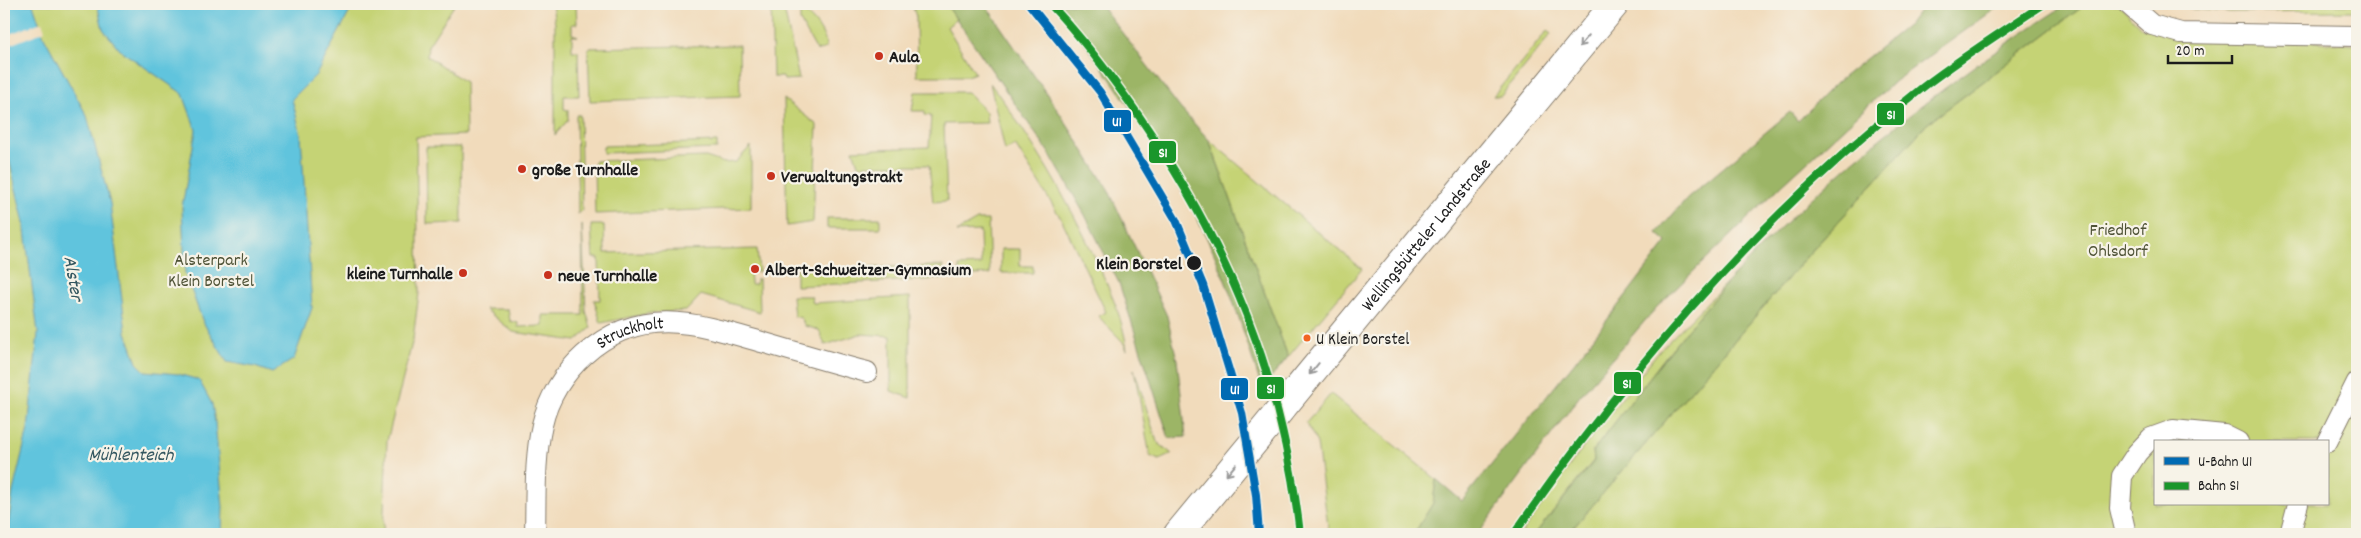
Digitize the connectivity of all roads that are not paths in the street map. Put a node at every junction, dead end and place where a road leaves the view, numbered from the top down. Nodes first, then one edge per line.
1 (1615, 4) edge
2 (2128, 4) edge
3 (2357, 36) edge
4 (867, 372) dead end
5 (2357, 382) edge
6 (2234, 440) edge
7 (2328, 440) edge
8 (2297, 506) edge
9 (535, 534) edge
10 (1178, 534) edge
11 (2126, 534) edge
12 (2290, 534) edge

1 -> 10 main road, Wellingsbütteler Landstraße
2 - 3 street
4 - 9 street, Struckholt
5 - 7 street
6 - 11 street
8 - 12 street

